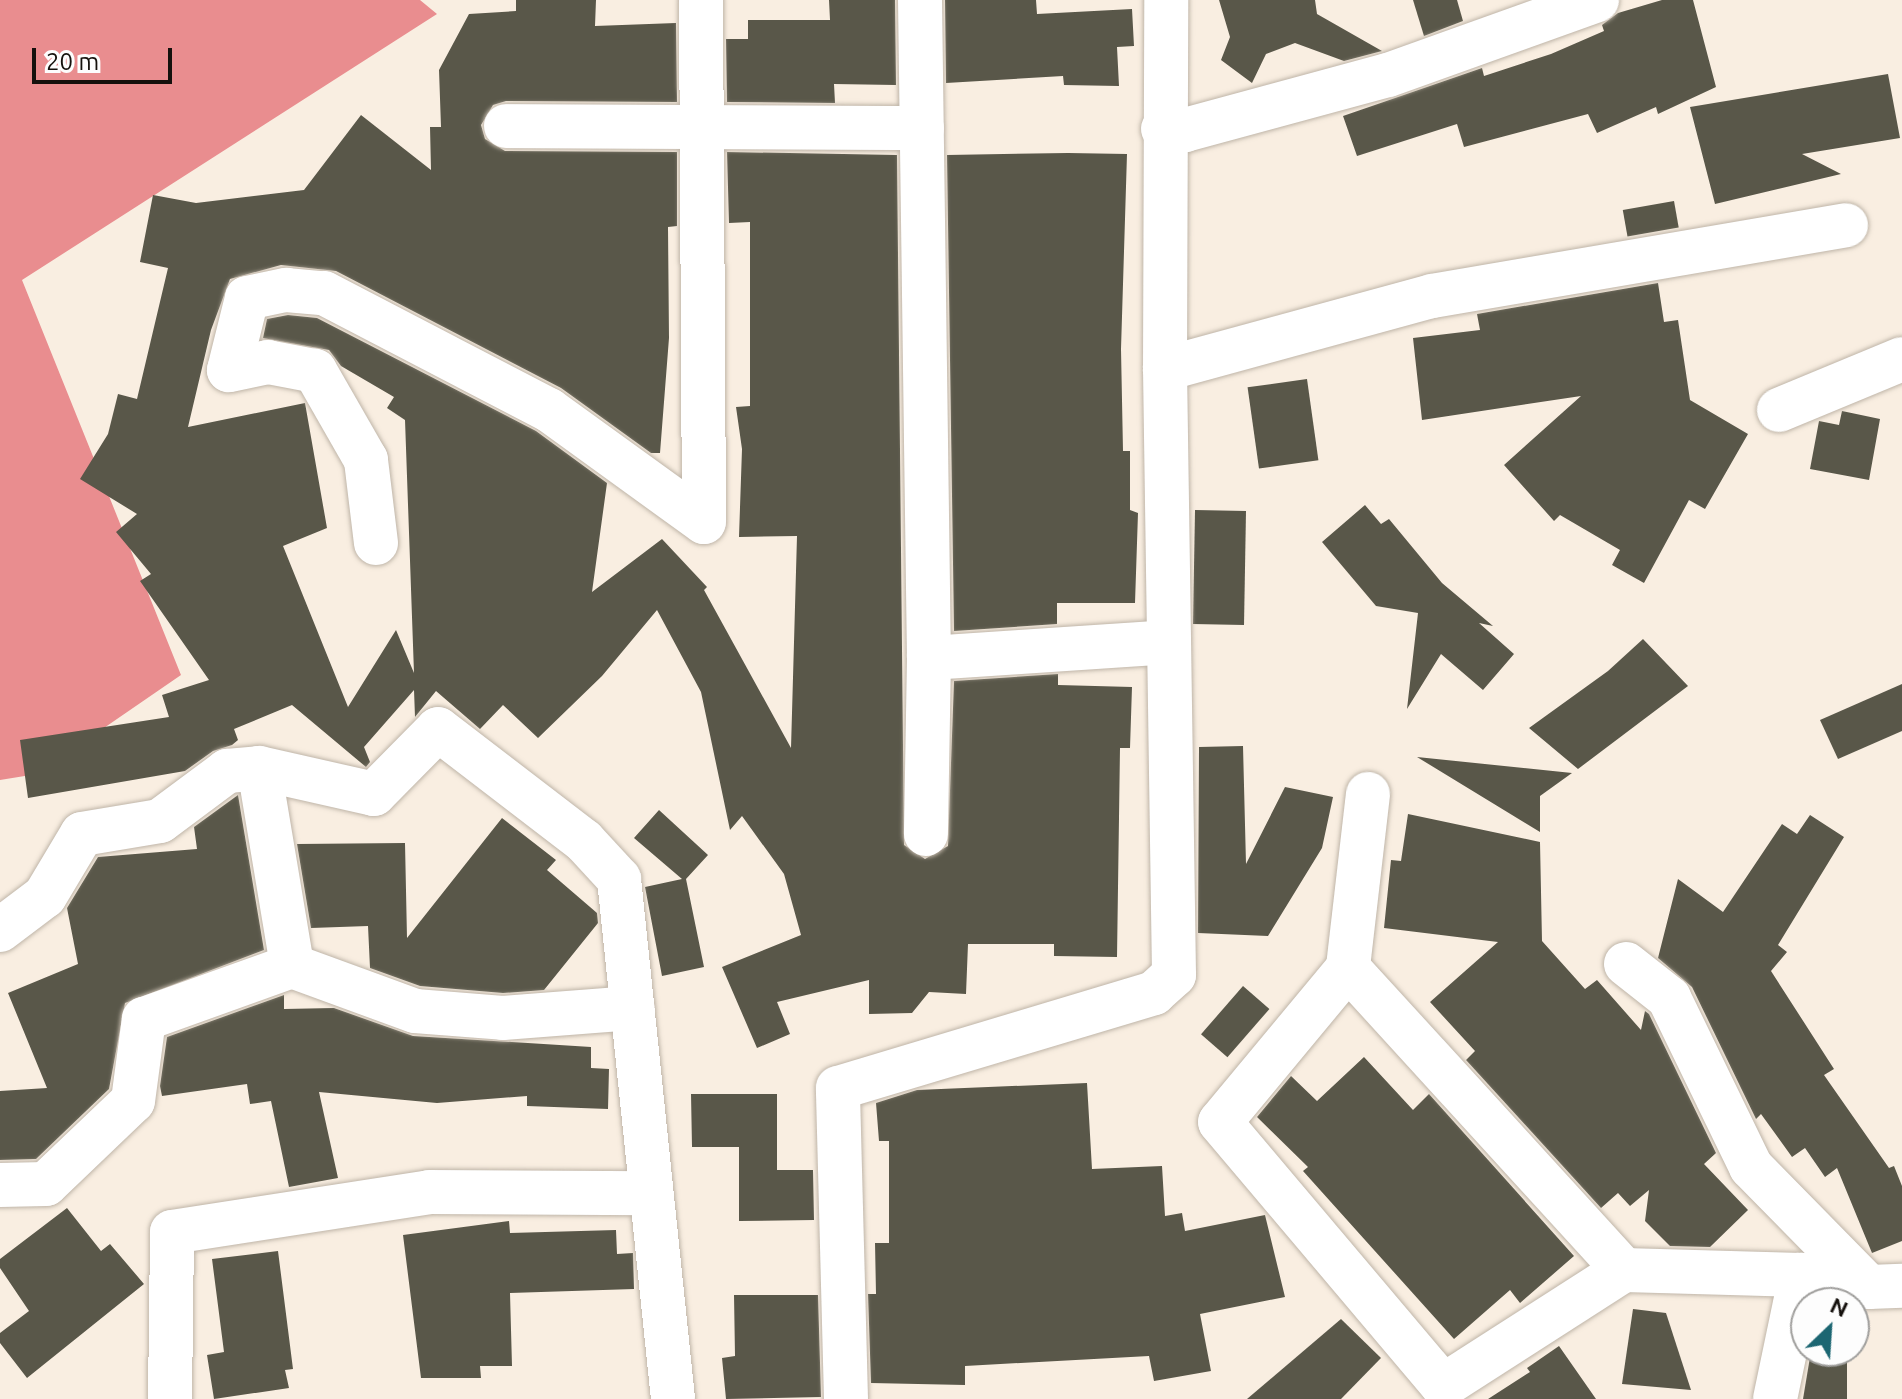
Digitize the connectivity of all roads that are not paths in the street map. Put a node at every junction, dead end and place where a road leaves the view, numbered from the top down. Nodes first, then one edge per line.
1 (701, 0) edge
2 (920, 0) edge
3 (1166, 0) edge
4 (1597, 0) edge
5 (506, 126) dead end
6 (702, 126) junction
7 (922, 128) junction
8 (1163, 129) junction
9 (1846, 225) dead end
10 (1902, 359) edge
11 (1165, 369) junction
12 (1779, 410) dead end
13 (376, 543) dead end
14 (1167, 642) junction
15 (929, 658) junction
16 (259, 768) junction
17 (1368, 794) dead end
18 (926, 834) dead end
19 (0, 930) edge
20 (1626, 964) dead end
21 (292, 966) junction
22 (1348, 968) junction
23 (633, 1008) junction
24 (0, 1185) edge
25 (651, 1193) junction
26 (1624, 1270) junction
27 (1801, 1275) junction
28 (1885, 1287) edge
29 (170, 1399) edge
30 (673, 1399) edge
31 (846, 1399) edge
32 (1775, 1399) edge

1 - 6 street
2 - 7 street
3 - 8 street
4 - 8 street
5 - 6 street
6 - 7 street
6 - 13 street
7 - 15 street
8 - 11 street
9 - 11 street
10 - 12 street
11 - 14 street
14 - 15 street
14 - 31 street
15 - 18 street
16 - 19 street
16 - 21 street
16 - 23 street
17 - 22 street
20 - 28 street
21 - 23 street
21 - 24 street
22 - 26 street
22 - 26 street
23 - 25 street
25 - 29 street
25 - 30 street
26 - 27 street
27 - 28 street
27 - 32 street

